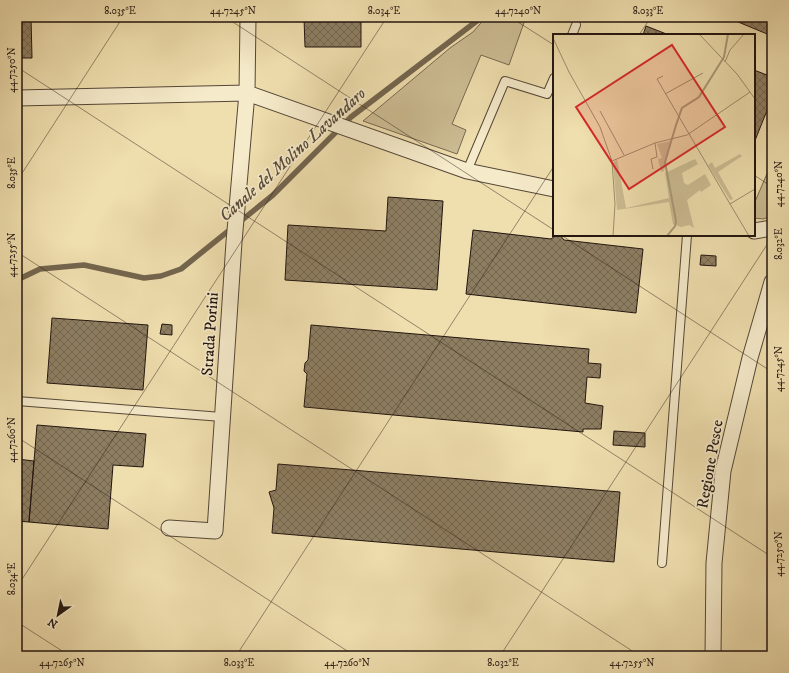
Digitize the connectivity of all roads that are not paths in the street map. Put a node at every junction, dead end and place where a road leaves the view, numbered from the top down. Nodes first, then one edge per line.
1 (248, 17) edge
2 (576, 25) dead end
3 (572, 34) edge
4 (553, 80) edge
5 (247, 94) junction
6 (17, 98) edge
7 (467, 171) junction
8 (553, 189) edge
9 (772, 228) edge
10 (755, 231) edge
11 (687, 236) edge
12 (772, 282) edge
13 (17, 400) edge
14 (222, 417) junction
15 (169, 528) dead end
16 (662, 563) dead end
17 (713, 656) edge

1 - 5 street, Strada Porini
2 - 3 lane
4 - 7 lane
5 - 6 street
5 - 7 street
5 - 14 street, Strada Porini
7 - 8 street
9 - 10 street
11 - 16 lane
12 - 17 street, Regione Pesce
13 - 14 lane
14 - 15 street, Strada Porini

